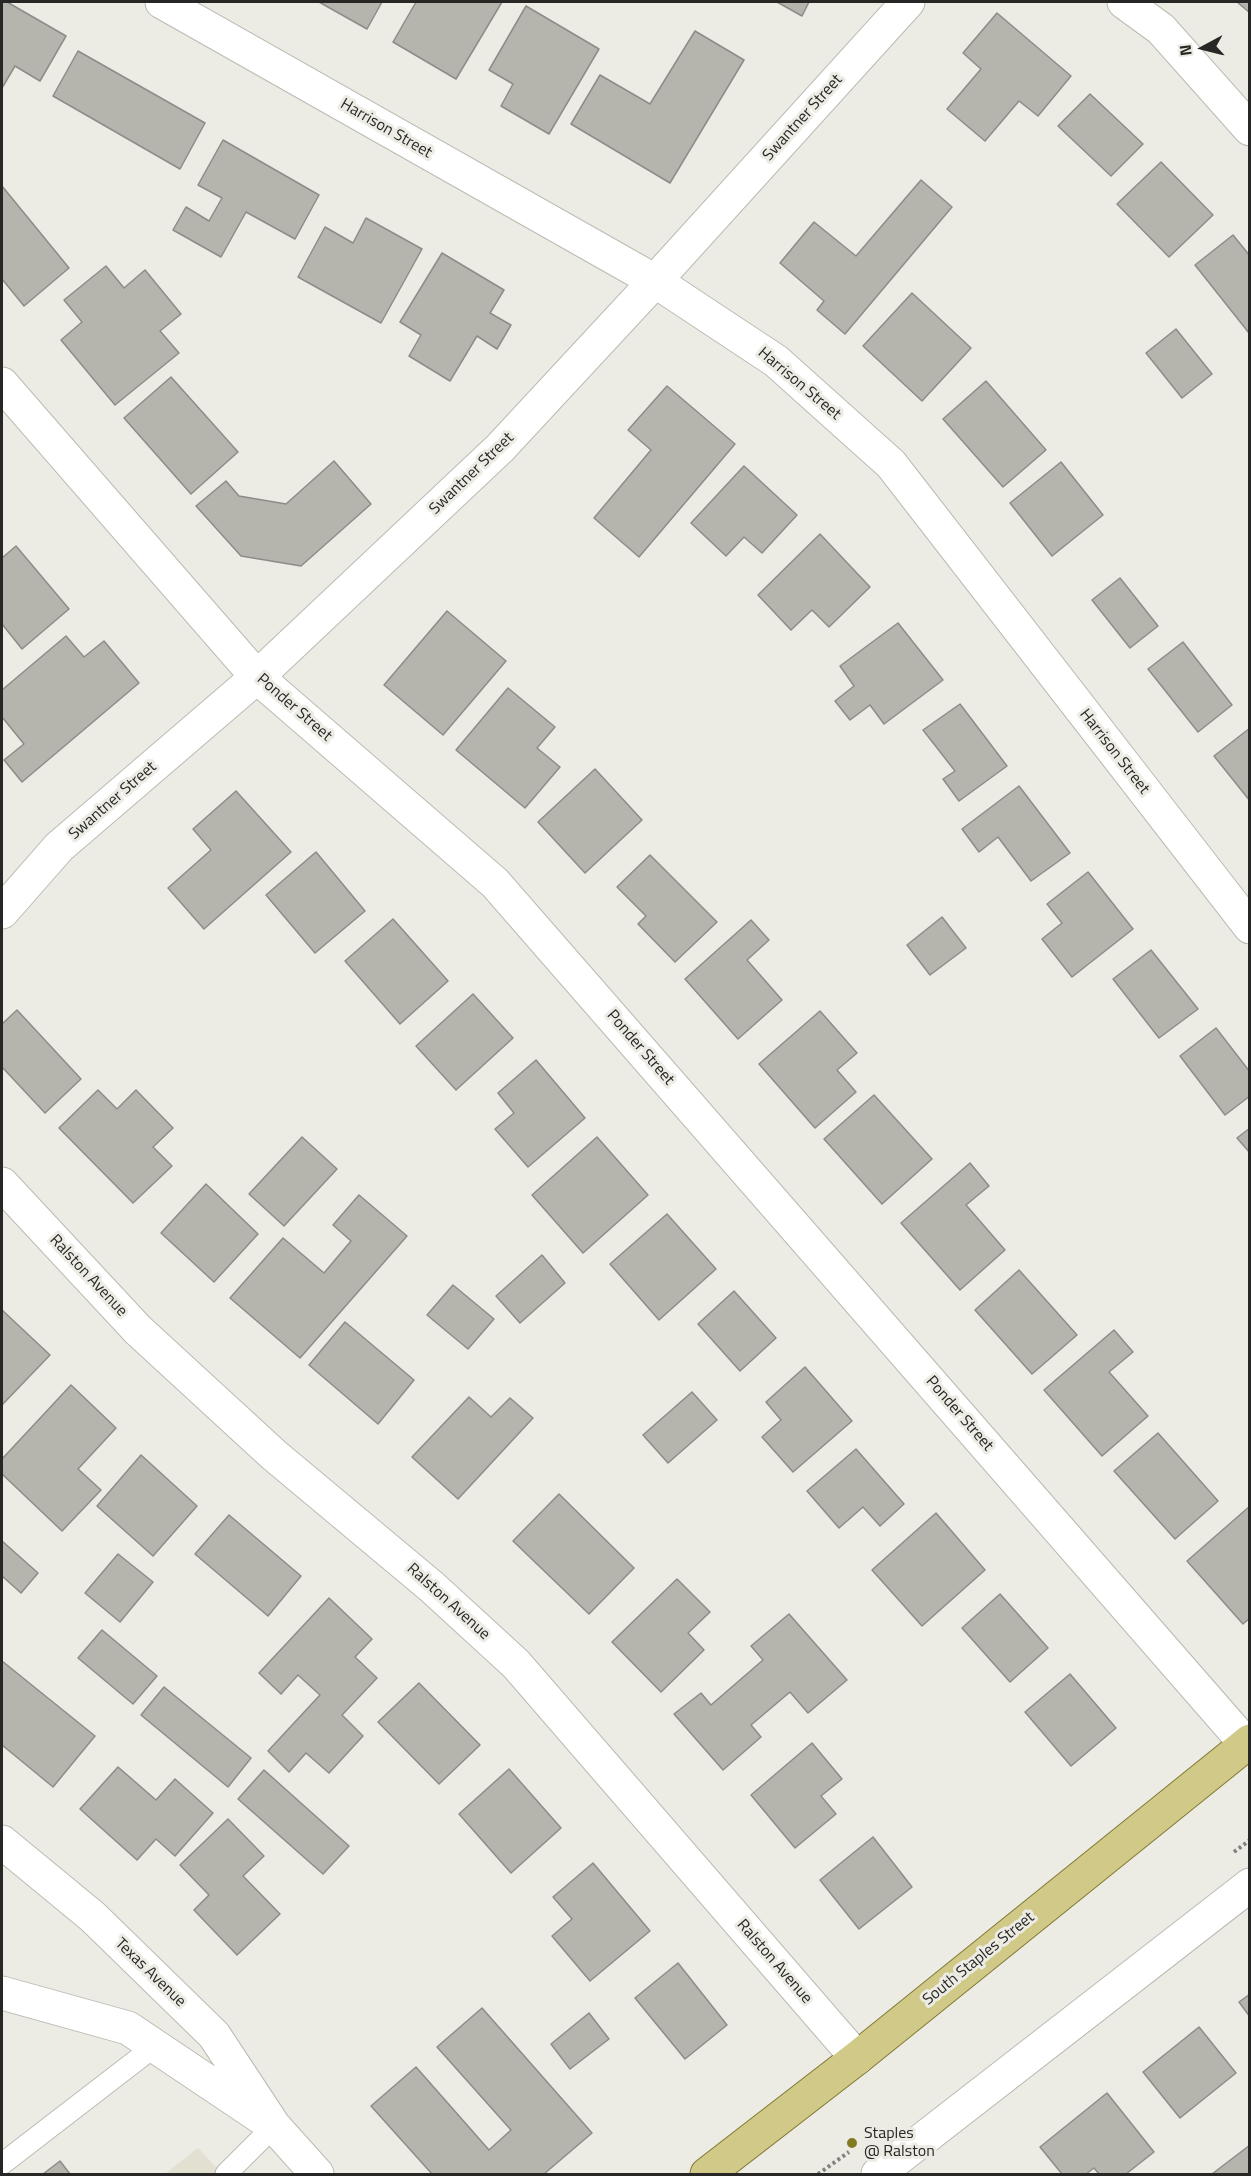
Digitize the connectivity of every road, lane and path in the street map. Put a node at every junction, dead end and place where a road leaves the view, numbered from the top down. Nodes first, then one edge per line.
1 (162, 2) edge
2 (908, 2) edge
3 (1124, 2) edge
4 (1250, 129) edge
5 (655, 281) junction
6 (2, 384) edge
7 (257, 676) junction
8 (2, 912) edge
9 (1250, 927) edge
10 (2, 1184) edge
11 (1248, 1742) edge
12 (2, 1842) edge
13 (1250, 1885) edge
14 (2, 1993) edge
15 (156, 2046) junction
16 (857, 2058) junction
17 (274, 2126) junction
18 (2, 2164) edge
19 (226, 2175) edge
20 (317, 2175) edge
21 (707, 2175) edge
22 (878, 2175) edge

1 - 5 street, Harrison Street
2 - 5 street, Swantner Street
3 - 4 street
5 - 7 street, Swantner Street
5 - 9 street, Harrison Street
6 - 7 street, Ponder Street
7 - 8 street, Swantner Street
7 - 11 street, Ponder Street
10 - 16 street, Ralston Avenue
11 - 16 main road, South Staples Street
12 - 17 street, Texas Avenue
13 - 22 street
14 - 15 street, Texas Avenue
15 - 17 street, Texas Avenue
15 - 18 lane
16 - 21 main road, South Staples Street
17 - 19 lane
17 - 20 street, Texas Avenue

